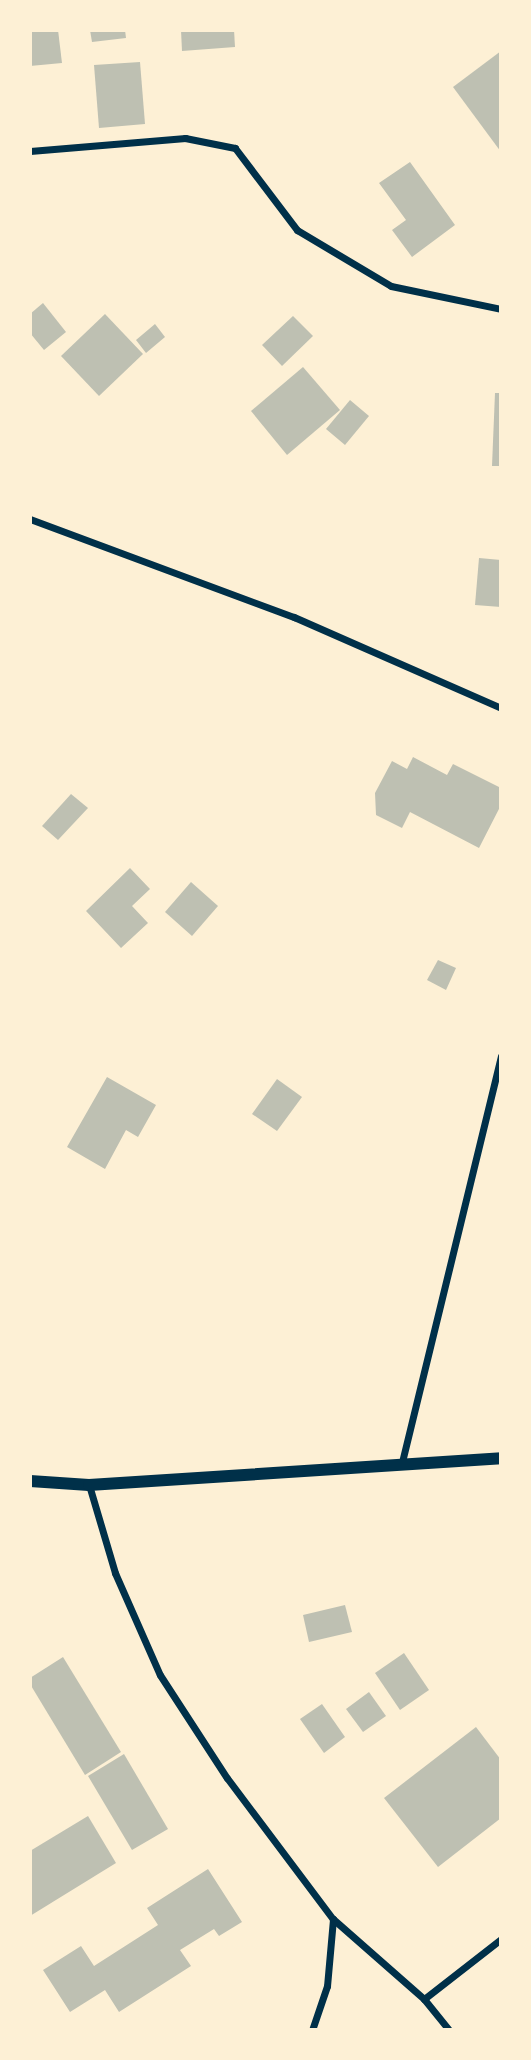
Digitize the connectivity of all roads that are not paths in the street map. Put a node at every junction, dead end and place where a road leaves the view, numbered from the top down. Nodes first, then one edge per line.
1 (30, 151) edge
2 (501, 309) edge
3 (30, 519) edge
4 (501, 708) edge
5 (501, 1056) edge
6 (501, 1458) edge
7 (402, 1462) junction
8 (30, 1481) edge
9 (89, 1485) junction
10 (333, 1919) junction
11 (501, 1939) edge
12 (424, 1999) junction
13 (312, 2030) edge
14 (449, 2030) edge

1 - 2 street
3 - 4 street
5 - 7 street
6 - 7 street
7 - 9 street
8 - 9 street
9 - 10 street
10 - 12 street
10 - 13 street
11 - 12 street
12 - 14 street

